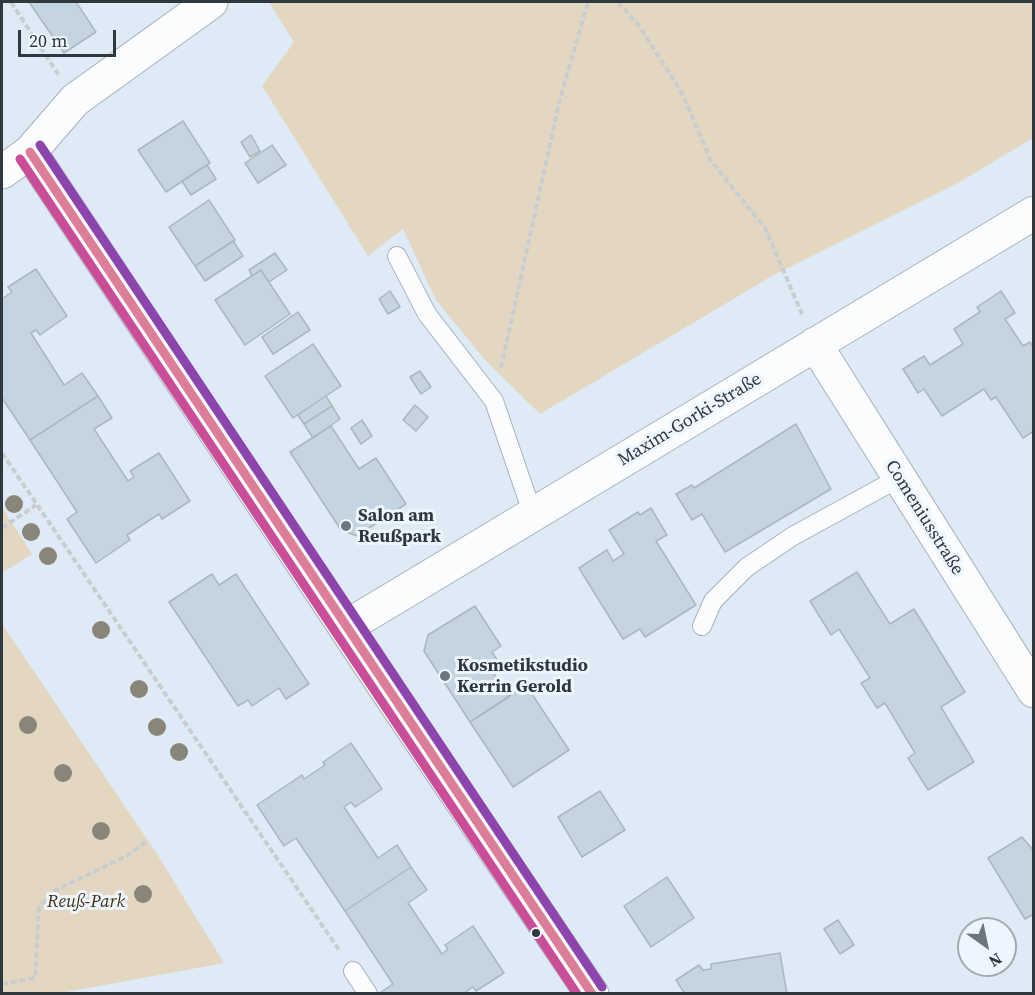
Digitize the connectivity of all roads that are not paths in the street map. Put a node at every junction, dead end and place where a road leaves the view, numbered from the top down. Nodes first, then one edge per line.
1 (211, 2) edge
2 (30, 152) junction
3 (2, 172) edge
4 (1034, 213) edge
5 (397, 256) dead end
6 (815, 344) junction
7 (899, 478) junction
8 (533, 515) junction
9 (702, 626) dead end
10 (346, 627) junction
11 (1034, 691) edge
12 (353, 971) road end
13 (368, 993) edge
14 (592, 993) edge

1 - 2 street
2 - 3 street
2 - 10 street
4 - 6 street, Maxim-Gorki-Straße
5 - 8 lane
6 - 7 street, Comeniusstraße
6 - 8 street, Maxim-Gorki-Straße
7 - 9 lane
7 - 11 street, Comeniusstraße
8 - 10 street, Maxim-Gorki-Straße
10 - 14 street
12 - 13 lane

